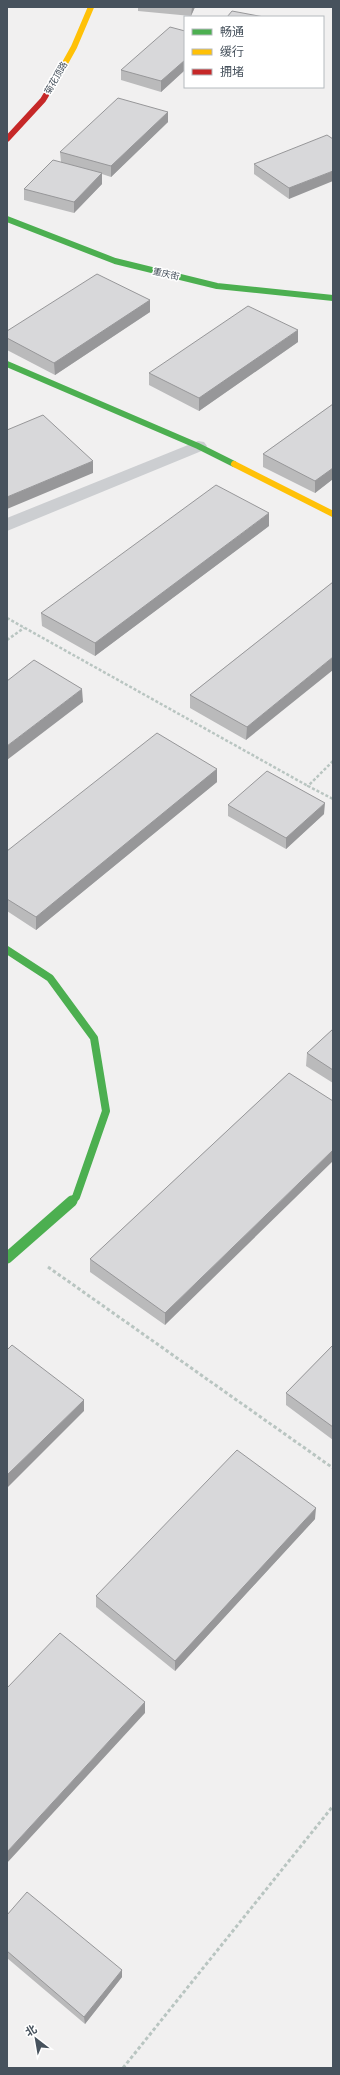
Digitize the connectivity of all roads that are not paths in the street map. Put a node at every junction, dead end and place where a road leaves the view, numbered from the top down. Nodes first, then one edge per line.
1 (91, 7) edge
2 (7, 139) edge
3 (7, 219) edge
4 (333, 298) edge
5 (7, 364) edge
6 (198, 446) junction
7 (333, 514) edge
8 (7, 525) edge
9 (7, 950) edge
10 (7, 1258) edge

1 - 2 street, 菊花顶路
3 - 4 street, 重庆街
5 - 6 street
6 - 7 street
6 - 8 street
9 - 10 street

